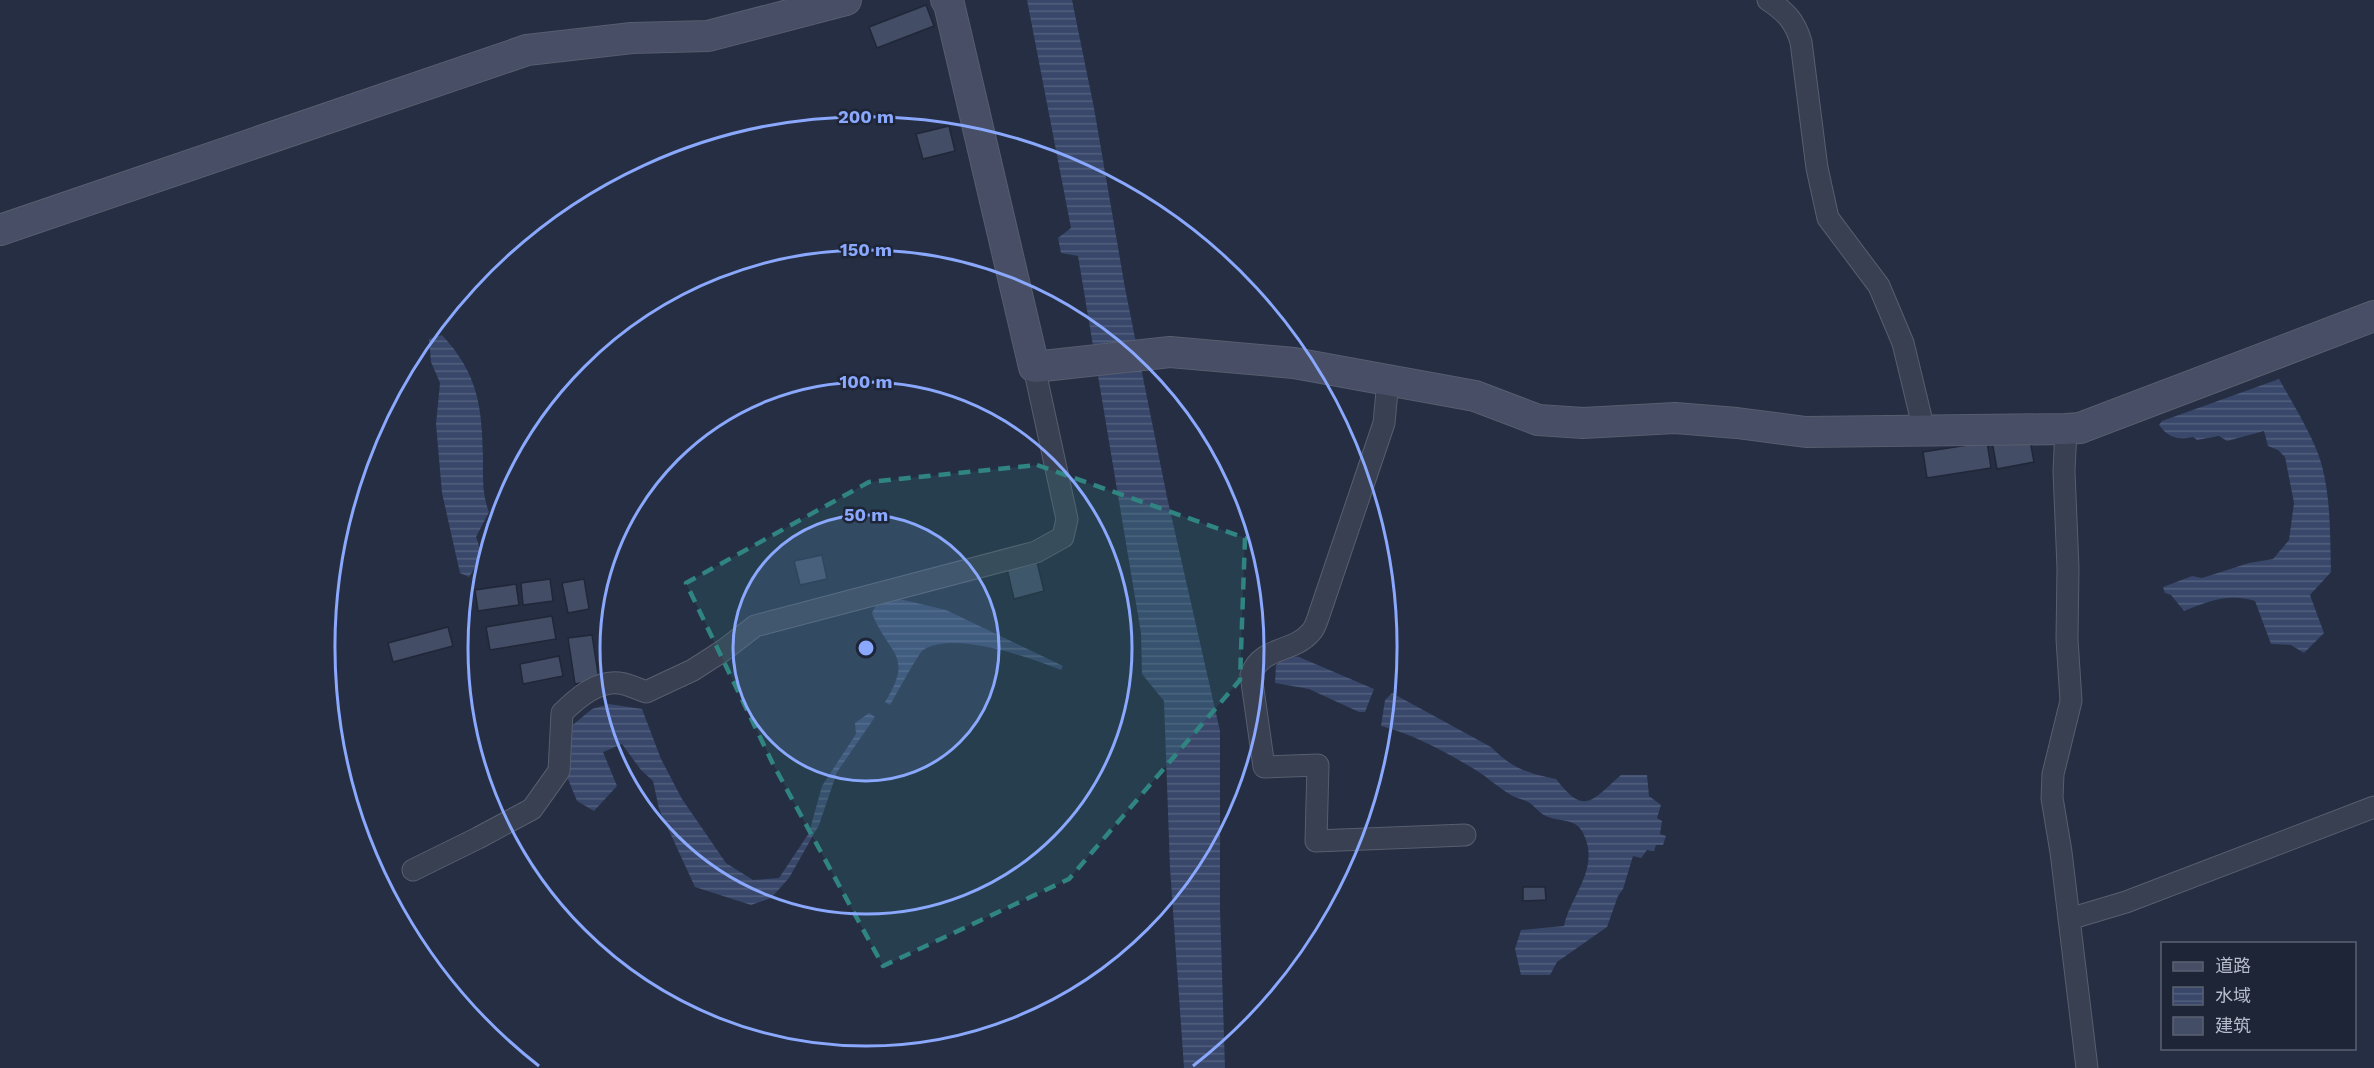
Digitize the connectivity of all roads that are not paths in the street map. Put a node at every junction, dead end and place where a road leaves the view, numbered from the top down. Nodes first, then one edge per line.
1 (846, 0) edge
2 (946, 0) edge
3 (1768, 0) edge
4 (0, 230) edge
5 (2374, 316) edge
6 (1046, 365) junction
7 (1388, 380) junction
8 (2066, 429) junction
9 (1924, 430) junction
10 (2374, 807) edge
11 (1465, 835) dead end
12 (413, 870) dead end
13 (2069, 919) junction
14 (2088, 1068) edge

1 - 4 street
2 - 6 street
3 - 9 street
5 - 8 street
6 - 7 street
6 - 12 street
7 - 9 street
7 - 11 street
8 - 9 street
8 - 13 street
10 - 13 street
13 - 14 street

